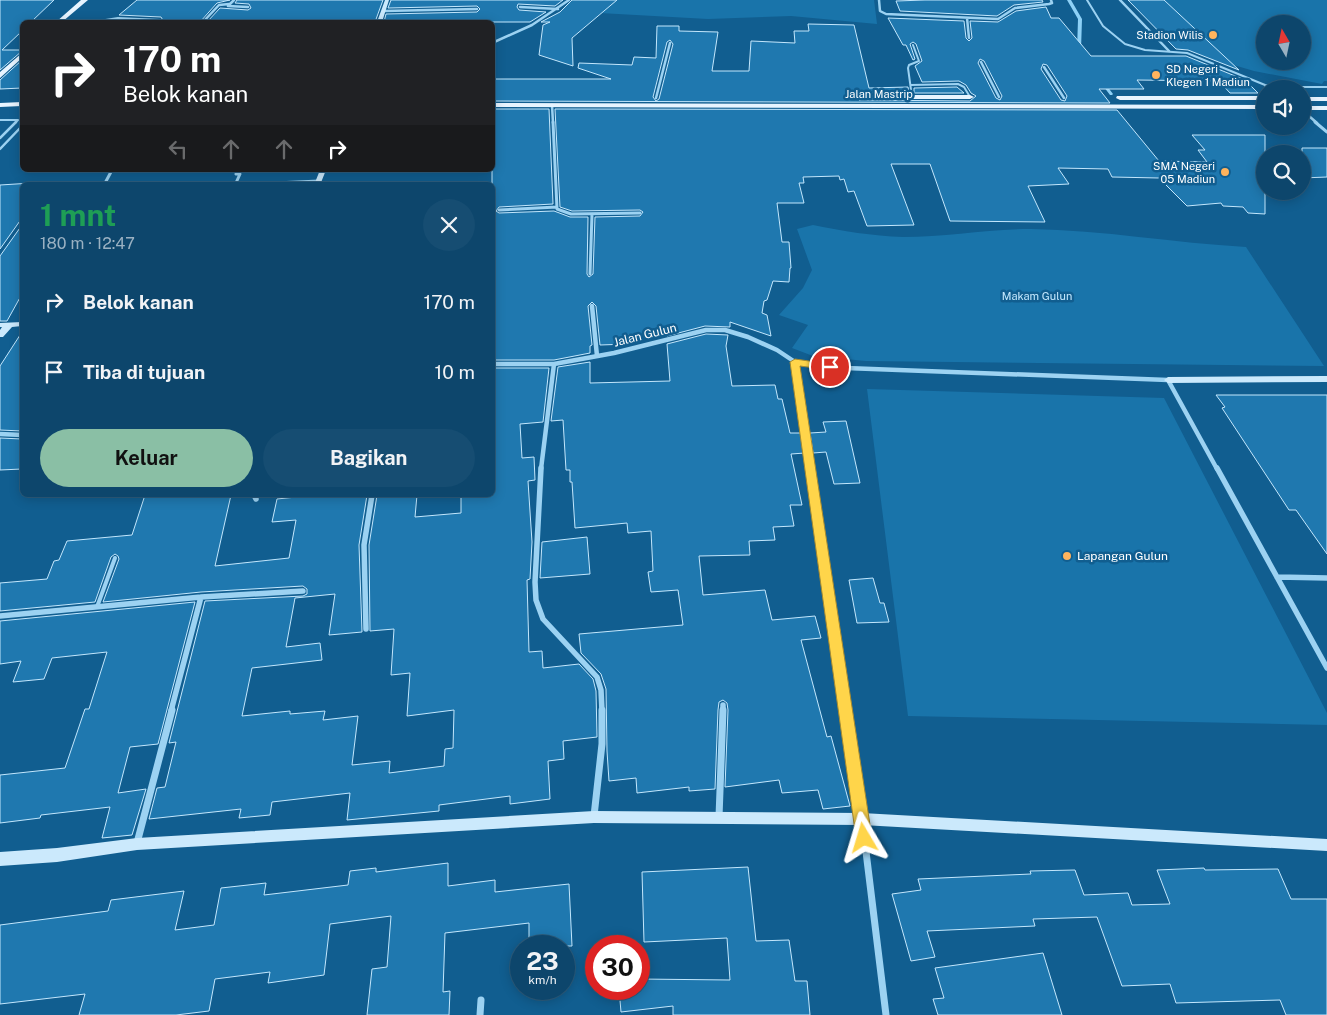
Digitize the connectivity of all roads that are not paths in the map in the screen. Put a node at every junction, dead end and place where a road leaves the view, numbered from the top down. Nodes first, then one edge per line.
1 (85, 0) edge
2 (234, 0) edge
3 (387, 0) edge
4 (878, 0) edge
5 (1051, 0) edge
6 (1087, 0) edge
7 (1120, 0) edge
8 (568, 1) edge
9 (229, 4) junction
10 (248, 7) dead end
11 (520, 7) dead end
12 (560, 8) junction
13 (477, 9) dead end
14 (384, 11) junction
15 (967, 18) junction
16 (61, 20) edge
17 (100, 20) edge
18 (161, 20) edge
19 (205, 20) edge
20 (380, 20) edge
21 (969, 38) dead end
22 (495, 42) edge
23 (670, 43) dead end
24 (912, 45) dead end
25 (1169, 51) junction
26 (20, 57) edge
27 (981, 62) dead end
28 (1044, 67) dead end
29 (0, 76) edge
30 (1256, 83) edge
31 (911, 85) junction
32 (1311, 87) edge
33 (1327, 87) edge
34 (495, 97) edge
35 (766, 97) dead end
36 (854, 97) dead end
37 (912, 97) junction
38 (970, 97) junction
39 (978, 97) dead end
40 (656, 98) junction
41 (987, 98) dead end
42 (999, 98) junction
43 (1008, 98) dead end
44 (1054, 98) dead end
45 (1064, 98) junction
46 (1077, 98) dead end
47 (1109, 98) dead end
48 (1256, 98) edge
49 (1311, 99) edge
50 (1327, 99) edge
51 (738, 101) junction
52 (0, 104) edge
53 (20, 104) edge
54 (495, 105) edge
55 (552, 105) junction
56 (1256, 108) edge
57 (1327, 108) edge
58 (1311, 109) edge
59 (1311, 117) edge
60 (0, 120) edge
61 (18, 120) joint
62 (20, 128) edge
63 (1327, 132) edge
64 (0, 138) edge
65 (0, 149) edge
66 (236, 172) edge
67 (236, 182) edge
68 (557, 207) junction
69 (499, 210) dead end
70 (640, 213) dead end
71 (592, 214) junction
72 (590, 274) dead end
73 (592, 306) dead end
74 (20, 324) edge
75 (4, 325) edge
76 (0, 335) edge
77 (597, 356) junction
78 (795, 362) junction
79 (495, 364) edge
80 (554, 364) junction
81 (1327, 379) edge
82 (1168, 380) junction
83 (0, 434) edge
84 (20, 435) edge
85 (372, 497) edge
86 (115, 558) dead end
87 (1277, 577) junction
88 (1327, 578) edge
89 (303, 591) dead end
90 (201, 596) junction
91 (97, 607) junction
92 (0, 616) edge
93 (366, 629) dead end
94 (1327, 668) edge
95 (722, 705) dead end
96 (594, 817) junction
97 (718, 818) junction
98 (862, 819) junction
99 (136, 844) junction
100 (1327, 844) edge
101 (0, 859) edge
102 (481, 1000) dead end
103 (480, 1015) edge
104 (886, 1015) edge

1 - 16 main road
2 - 9 street
3 - 14 street
4 - 15 street
5 - 15 street
6 - 25 lane
7 - 25 street
8 - 12 street
9 - 10 street
9 - 19 street
11 - 12 street
12 - 22 street
13 - 14 street
14 - 20 street
15 - 21 street
17 - 18 lane
23 - 40 street
24 - 31 lane
25 - 30 lane
26 - 29 main road
27 - 42 street
28 - 45 street
31 - 37 lane
31 - 38 lane
32 - 33 lane
34 - 40 main road, Jalan Mastrip
35 - 51 main road, Jalan Mastrip
36 - 37 main road, Jalan Mastrip
37 - 38 main road, Jalan Mastrip
38 - 39 main road, Jalan Mastrip
40 - 51 main road, Jalan Mastrip
41 - 42 main road
42 - 43 main road
44 - 45 main road
45 - 46 main road
47 - 48 main road
49 - 50 main road
51 - 55 main road, Jalan Mastrip
51 - 56 main road, Jalan Mastrip
52 - 53 main road
54 - 55 main road, Jalan Mastrip
55 - 68 street
57 - 58 main road
59 - 63 street
60 - 61 lane
61 - 64 lane
62 - 65 lane
66 - 67 street
68 - 69 street
68 - 71 street
70 - 71 street
71 - 72 street
73 - 77 street
74 - 75 street
75 - 76 street
77 - 78 street, Jalan Gulun
77 - 80 street, Jalan Gulun
78 - 82 street
78 - 98 street
79 - 80 street, Jalan Gulun
80 - 96 street
81 - 82 street
82 - 87 street
83 - 84 street
85 - 93 street
86 - 91 lane
87 - 88 street
87 - 94 street
89 - 90 street
90 - 91 street
90 - 99 street
91 - 92 street
95 - 97 street
96 - 97 street
96 - 99 street
97 - 98 street
98 - 100 street
98 - 104 street
99 - 101 street
102 - 103 street

